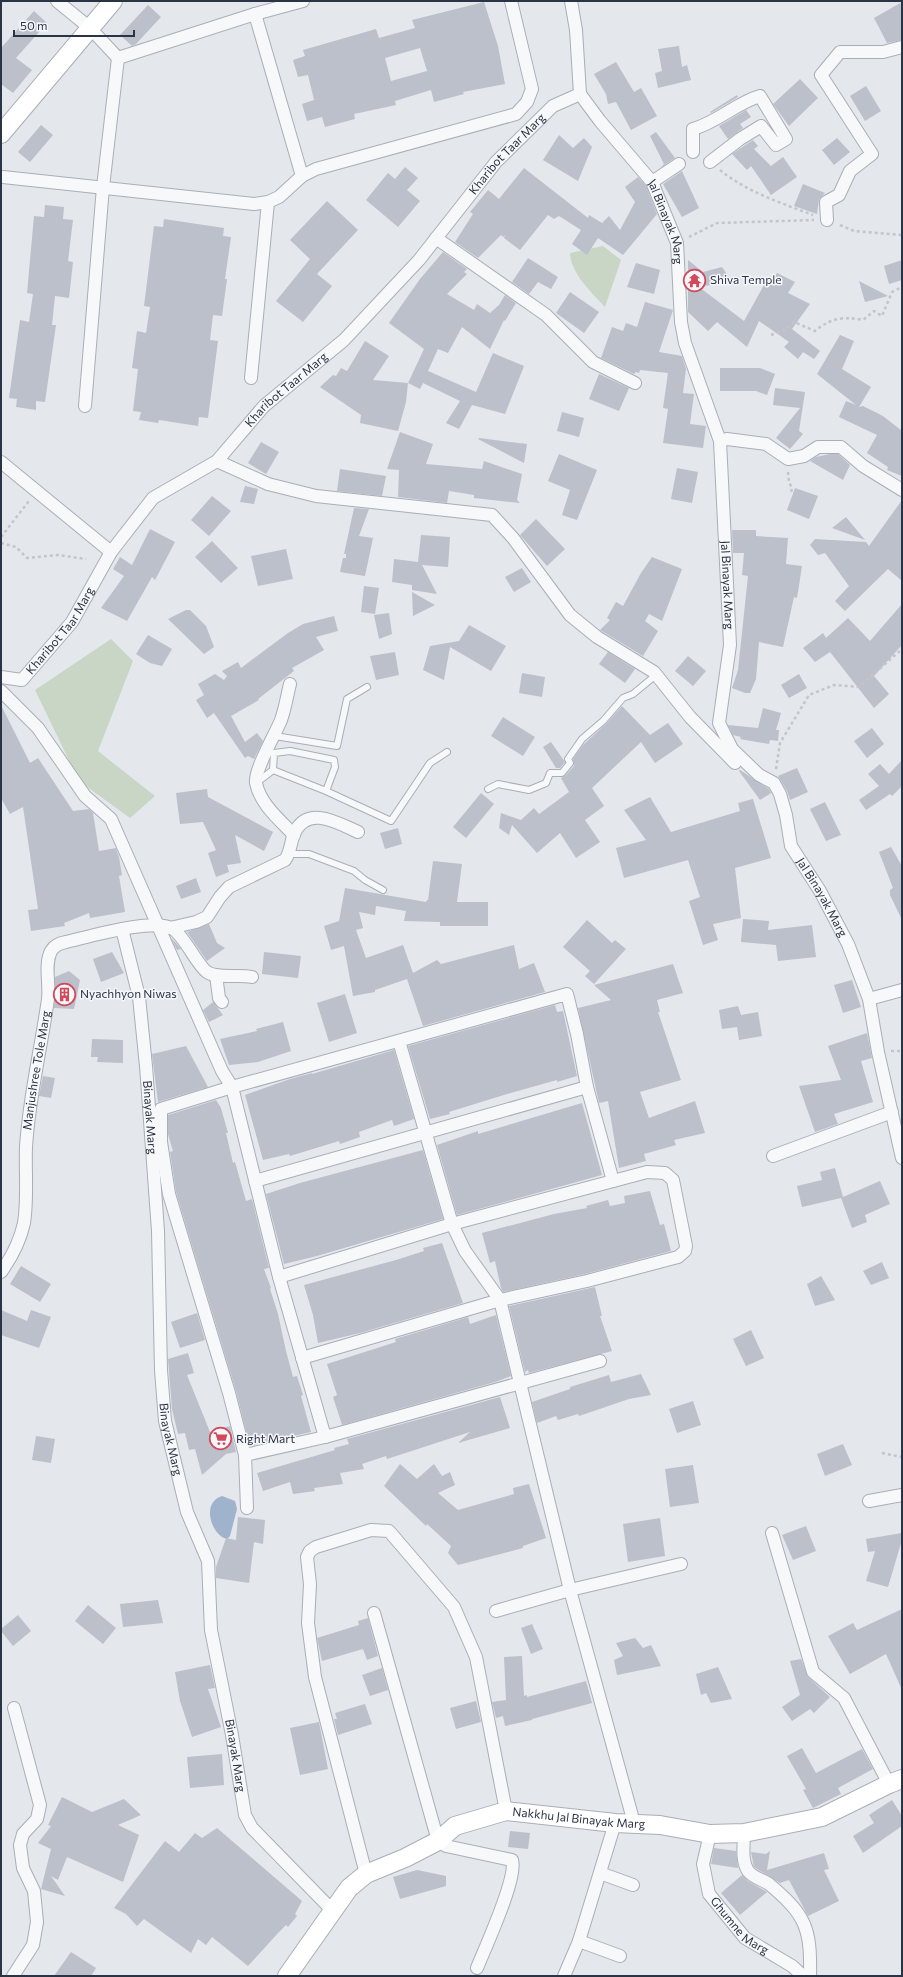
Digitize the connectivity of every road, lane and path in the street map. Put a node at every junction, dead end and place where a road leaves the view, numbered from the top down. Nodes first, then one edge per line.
1 (57, 1) edge
2 (113, 1) edge
3 (303, 1) edge
4 (511, 1) edge
5 (571, 1) edge
6 (255, 14) junction
7 (90, 28) junction
8 (902, 47) edge
9 (118, 58) junction
10 (580, 94) junction
11 (1, 134) edge
12 (693, 152) dead end
13 (710, 162) joint
14 (679, 164) dead end
15 (302, 176) junction
16 (3, 177) dead end
17 (652, 182) junction
18 (103, 187) junction
19 (268, 202) junction
20 (827, 220) junction
21 (902, 235) edge
22 (436, 238) junction
23 (677, 243) junction
24 (902, 287) edge
25 (771, 335) dead end
26 (251, 378) dead end
27 (635, 383) dead end
28 (85, 406) dead end
29 (720, 441) junction
30 (788, 459) junction
31 (217, 461) junction
32 (1, 462) edge
33 (902, 490) edge
34 (36, 491) junction
35 (791, 494) dead end
36 (1, 537) edge
37 (1, 543) edge
38 (111, 552) junction
39 (86, 559) dead end
40 (902, 649) edge
41 (656, 675) junction
42 (1, 677) edge
43 (290, 684) dead end
44 (367, 687) dead end
45 (1, 692) edge
46 (275, 736) junction
47 (447, 752) dead end
48 (273, 770) junction
49 (759, 775) junction
50 (256, 783) junction
51 (774, 783) junction
52 (488, 789) dead end
53 (326, 791) junction
54 (358, 832) dead end
55 (294, 835) junction
56 (289, 854) junction
57 (383, 890) dead end
58 (158, 924) junction
59 (170, 928) junction
60 (122, 929) junction
61 (216, 975) junction
62 (252, 977) dead end
63 (902, 990) edge
64 (869, 999) junction
65 (222, 1002) dead end
66 (399, 1041) junction
67 (587, 1087) junction
68 (232, 1088) junction
69 (892, 1112) junction
70 (424, 1132) junction
71 (773, 1156) dead end
72 (902, 1158) edge
73 (254, 1181) junction
74 (613, 1181) junction
75 (452, 1224) junction
76 (1, 1272) edge
77 (279, 1277) junction
78 (500, 1300) junction
79 (302, 1358) junction
80 (600, 1361) dead end
81 (521, 1383) junction
82 (324, 1437) junction
83 (882, 1452) dead end
84 (245, 1455) junction
85 (902, 1457) edge
86 (902, 1495) edge
87 (869, 1501) dead end
88 (247, 1508) dead end
89 (772, 1533) dead end
90 (681, 1564) dead end
91 (570, 1590) junction
92 (496, 1611) dead end
93 (374, 1613) dead end
94 (14, 1708) dead end
95 (895, 1781) edge
96 (506, 1811) junction
97 (615, 1823) junction
98 (634, 1824) junction
99 (744, 1833) junction
100 (710, 1834) junction
101 (438, 1841) junction
102 (600, 1873) junction
103 (366, 1874) junction
104 (633, 1885) dead end
105 (332, 1910) junction
106 (579, 1941) junction
107 (620, 1956) dead end
108 (477, 1968) dead end
109 (13, 1976) edge
110 (287, 1976) edge
111 (564, 1976) edge
112 (803, 1976) edge
113 (810, 1976) edge

1 - 7 street
2 - 7 street
3 - 6 street
4 - 15 street
5 - 10 street
6 - 9 street
6 - 15 street
7 - 9 street
7 - 11 street
8 - 20 street
9 - 18 street
10 - 17 street, Jal Binayak Marg
10 - 22 street, Kharibot Taar Marg
12 - 13 street
13 - 20 path
14 - 17 street
15 - 19 street
16 - 18 street
17 - 23 street, Jal Binayak Marg
18 - 19 street
18 - 28 street
19 - 26 street
20 - 21 path
20 - 23 path
22 - 27 street
22 - 31 street, Kharibot Taar Marg
23 - 29 street, Jal Binayak Marg
24 - 25 path
29 - 30 street
29 - 49 street, Jal Binayak Marg
30 - 33 street
30 - 35 path
31 - 38 street, Kharibot Taar Marg
31 - 41 street
32 - 34 street
34 - 36 path
34 - 38 street
37 - 39 path
38 - 42 street, Kharibot Taar Marg
40 - 51 path
41 - 49 street
41 - 52 lane
43 - 46 street
44 - 46 lane
45 - 58 street
46 - 50 street
47 - 53 lane
48 - 50 lane
48 - 53 lane
48 - 53 lane
49 - 51 street, Jal Binayak Marg
50 - 55 street
51 - 64 street, Jal Binayak Marg
54 - 55 street
55 - 56 street
56 - 57 lane
56 - 59 street
58 - 59 street
58 - 60 street, Manjushree Tole Marg
58 - 68 street
59 - 61 street
60 - 76 street, Manjushree Tole Marg
60 - 105 street, Binayak Marg
61 - 62 street
61 - 65 street
63 - 64 street
64 - 69 street, Jal Binayak Marg
66 - 67 street
66 - 68 street
66 - 70 street
67 - 70 street
67 - 74 street
68 - 73 street
68 - 84 street
69 - 71 street
69 - 72 street, Jal Binayak Marg
70 - 73 street
70 - 75 street
73 - 77 street
74 - 75 street
74 - 78 street
75 - 77 street
75 - 78 street
77 - 79 street
78 - 79 street
78 - 81 street
79 - 82 street
80 - 81 street
81 - 82 street
81 - 91 street
82 - 84 street
83 - 85 path
84 - 88 street
86 - 87 street
89 - 95 street
90 - 91 street
91 - 92 street
91 - 98 street
93 - 101 street
94 - 109 street
95 - 99 street, Nakkhu Jal Binayak Marg
96 - 97 street, Nakkhu Jal Binayak Marg
96 - 101 street, Nakkhu Jal Binayak Marg
96 - 103 street
97 - 98 street, Nakkhu Jal Binayak Marg
97 - 102 street
98 - 100 street, Nakkhu Jal Binayak Marg
99 - 100 street, Nakkhu Jal Binayak Marg
99 - 113 street
100 - 112 street, Ghumne Marg
101 - 103 street, Nakkhu Jal Binayak Marg
101 - 108 street
102 - 104 street
102 - 106 street
103 - 105 street, Nakkhu Jal Binayak Marg
105 - 110 street, Nakkhu Jal Binayak Marg
106 - 107 street
106 - 111 street

